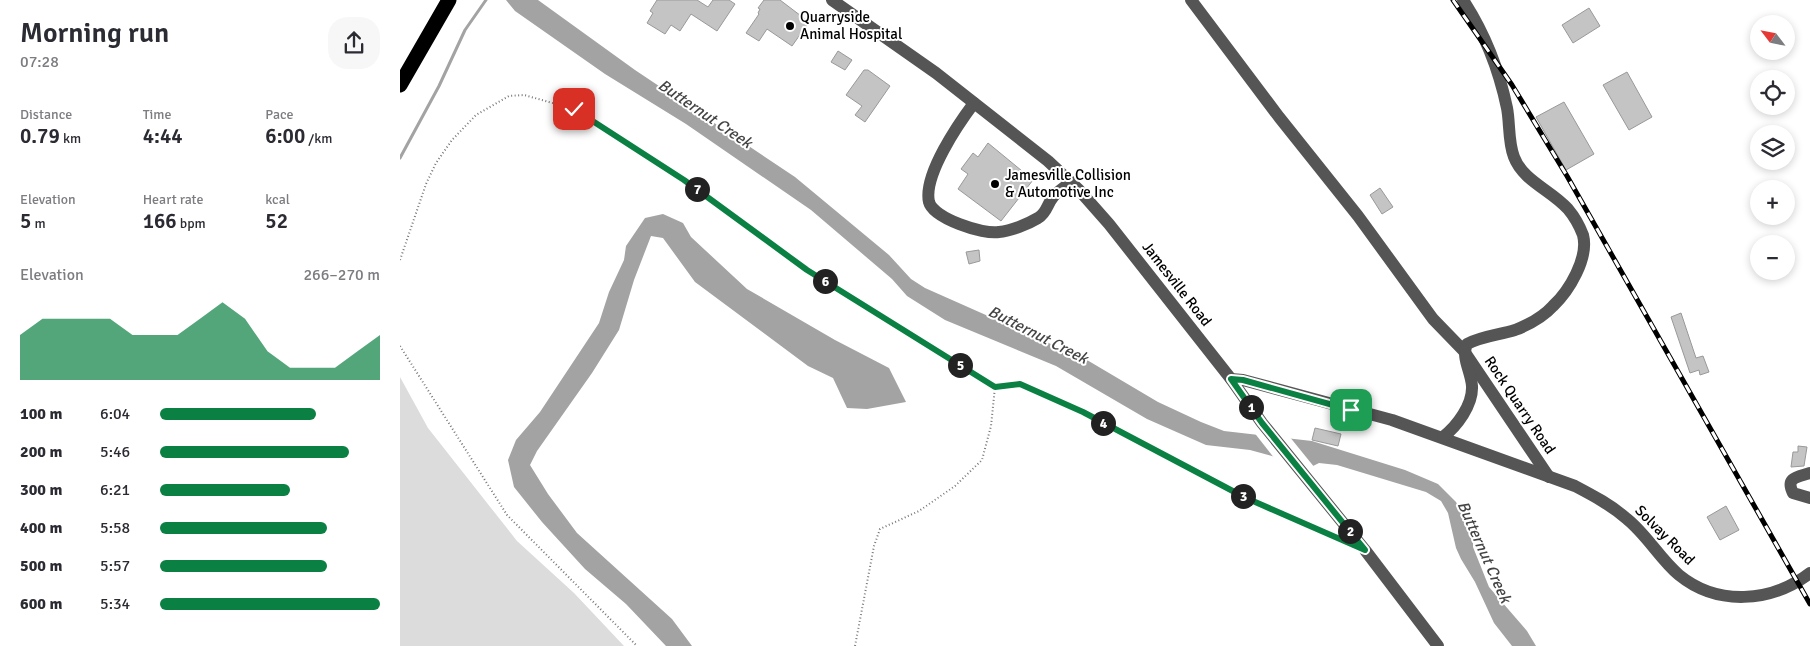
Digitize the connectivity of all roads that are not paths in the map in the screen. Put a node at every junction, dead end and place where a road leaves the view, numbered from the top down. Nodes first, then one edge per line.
1 (449, 0) edge
2 (832, 0) edge
3 (1191, 0) edge
4 (1463, 0) edge
5 (400, 85) edge
6 (974, 103) junction
7 (1071, 182) junction
8 (1464, 351) junction
9 (1231, 379) junction
10 (1443, 437) junction
11 (1810, 473) edge
12 (1549, 477) junction
13 (1810, 498) edge
14 (1810, 573) edge
15 (1438, 646) edge

1 - 5 highway
2 - 6 street, Jamesville Road
3 - 8 street
4 - 8 street, Rock Quarry Road
6 - 7 street, Jamesville Road
6 - 7 street
7 - 9 street, Jamesville Road
8 - 10 street, Rock Quarry Road
8 - 12 street, Rock Quarry Road
9 - 10 street
9 - 15 street, Jamesville Road
10 - 12 street, Solvay Road
11 - 13 street
12 - 14 street, Solvay Road

